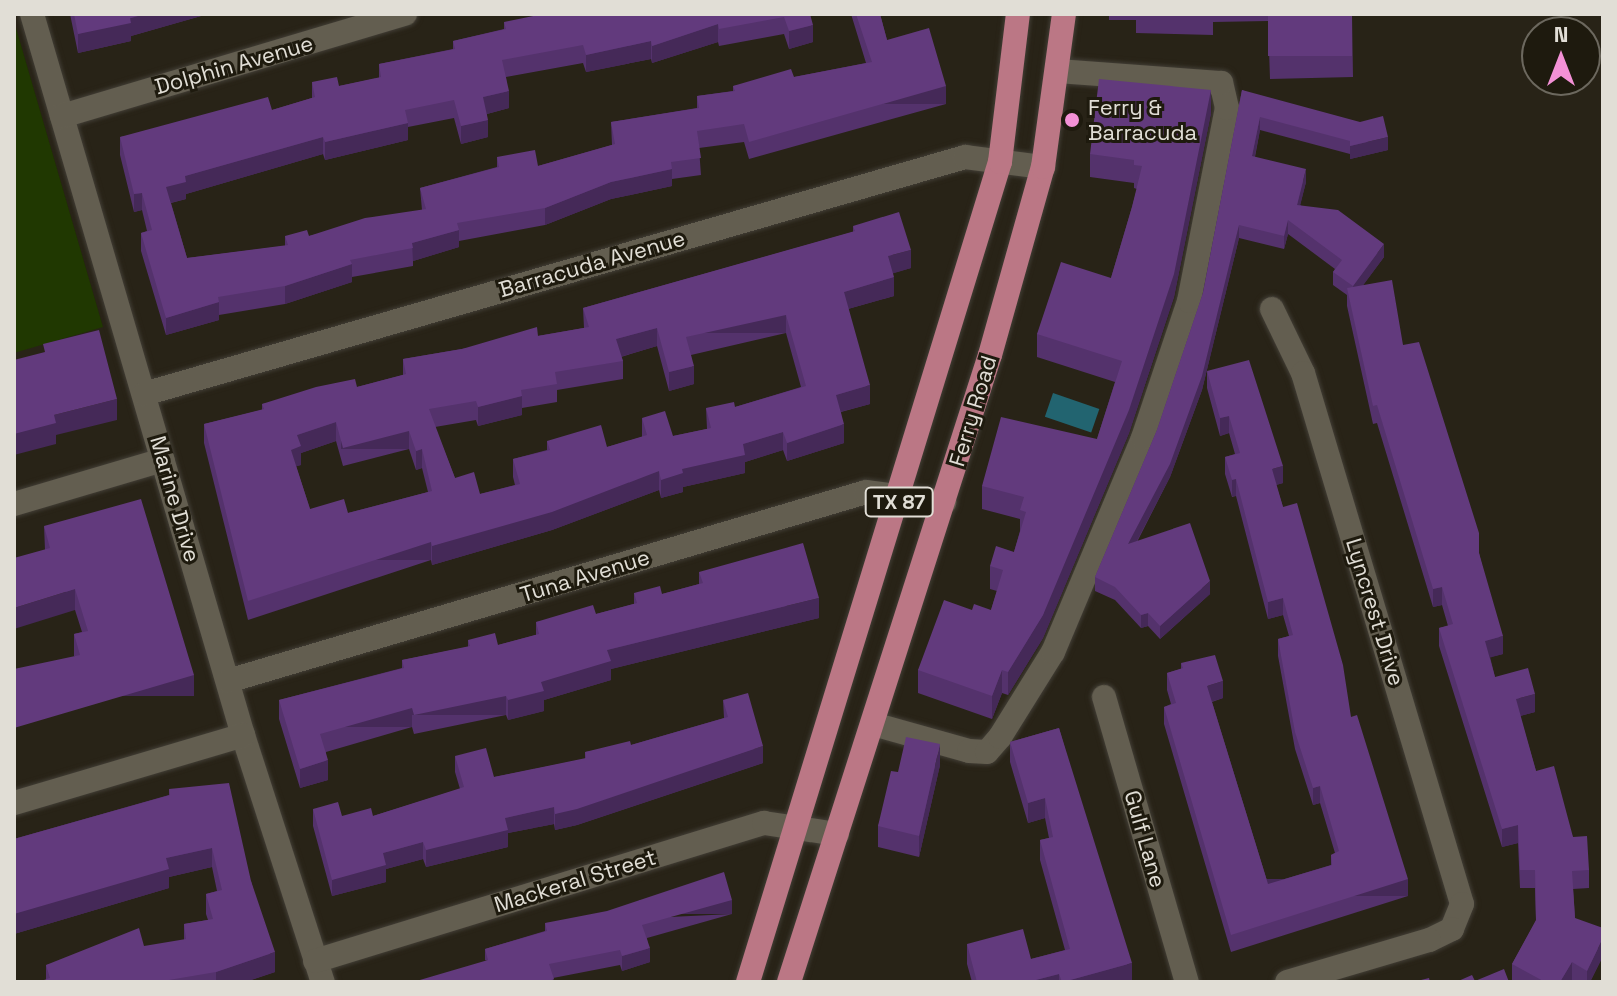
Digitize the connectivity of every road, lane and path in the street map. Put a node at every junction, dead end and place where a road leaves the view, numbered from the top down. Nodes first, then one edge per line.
1 (32, 14) edge
2 (405, 14) edge
3 (1018, 14) edge
4 (1064, 14) edge
5 (1059, 71) junction
6 (62, 116) junction
7 (1000, 162) junction
8 (1043, 167) junction
9 (1272, 309) dead end
10 (144, 394) junction
11 (163, 460) junction
12 (901, 497) junction
13 (944, 502) junction
14 (14, 504) edge
15 (228, 681) junction
16 (1104, 697) dead end
17 (873, 724) junction
18 (243, 735) junction
19 (14, 803) edge
20 (795, 828) junction
21 (837, 834) junction
22 (319, 971) edge
23 (748, 982) edge
24 (789, 982) edge
25 (1187, 982) edge
26 (1287, 982) edge

1 - 6 street, Marine Drive
2 - 6 street, Dolphin Avenue
3 - 7 main road, Ferry Road / TX 87
4 - 5 main road, Ferry Road / TX 87
5 - 8 main road, Ferry Road / TX 87
5 - 17 street
6 - 10 street, Marine Drive
7 - 8 street, Barracuda Avenue
7 - 10 street, Barracuda Avenue
7 - 12 main road, Ferry Road / TX 87
8 - 13 main road, Ferry Road / TX 87
9 - 26 street, Lyncrest Drive
10 - 11 street, Marine Drive
11 - 14 street
11 - 15 street, Marine Drive
12 - 13 street, Tuna Avenue
12 - 15 street, Tuna Avenue
12 - 20 main road, Ferry Road / TX 87
13 - 17 main road, Ferry Road / TX 87
15 - 18 street, Marine Drive
16 - 25 street, Gulf Lane
17 - 21 main road, Ferry Road / TX 87
18 - 19 street
18 - 22 street, Marine Drive
20 - 21 street, Mackeral Street
20 - 22 street, Mackeral Street
20 - 23 main road, Ferry Road / TX 87
21 - 24 main road, Ferry Road / TX 87

